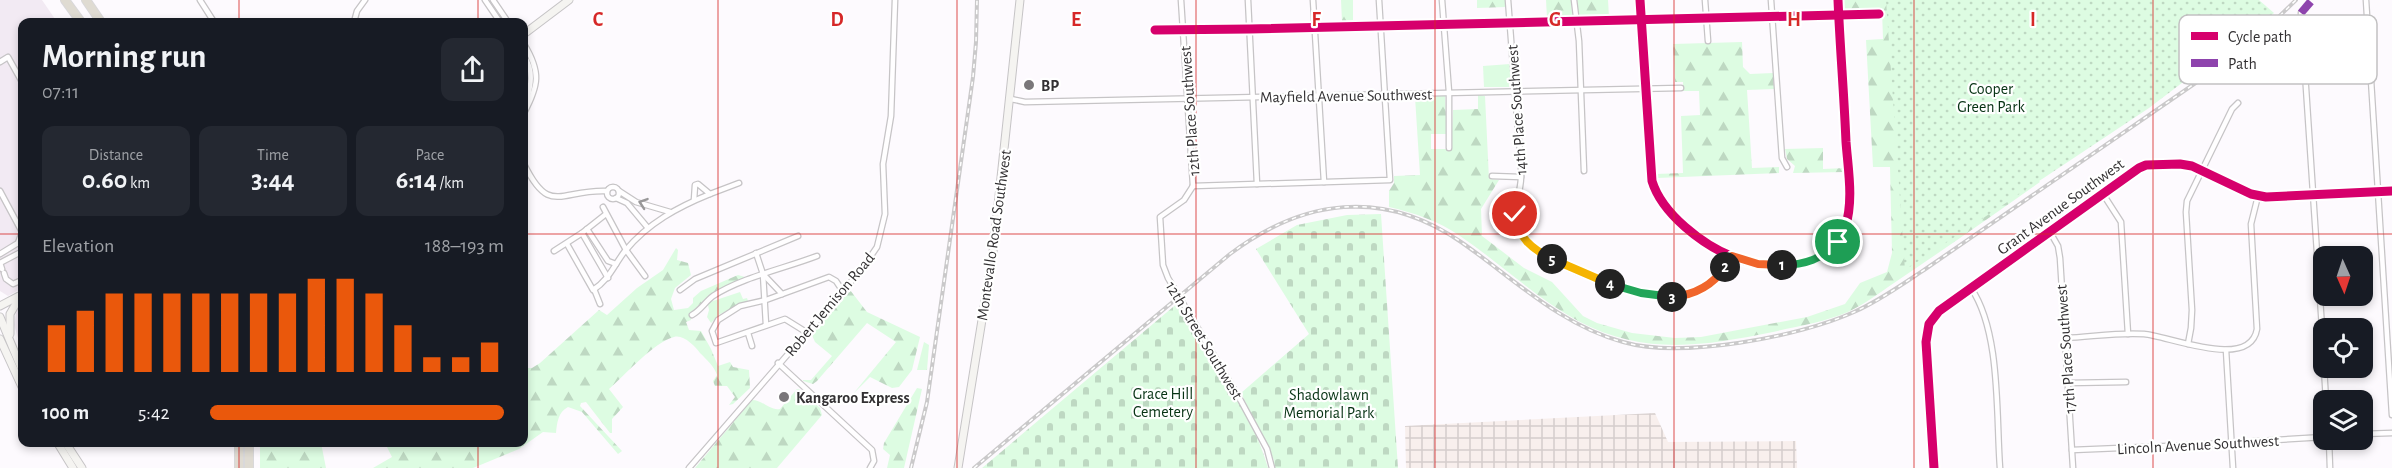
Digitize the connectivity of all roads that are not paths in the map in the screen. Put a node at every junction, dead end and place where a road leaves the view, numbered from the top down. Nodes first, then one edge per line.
1 (65, 0) edge
2 (72, 0) edge
3 (86, 0) edge
4 (93, 0) edge
5 (200, 0) edge
6 (364, 0) edge
7 (485, 0) edge
8 (493, 0) edge
9 (569, 0) edge
10 (895, 0) edge
11 (1020, 0) edge
12 (1181, 0) edge
13 (1248, 0) edge
14 (1313, 0) edge
15 (1379, 0) edge
16 (1442, 0) edge
17 (1508, 0) edge
18 (1574, 0) edge
19 (1640, 0) edge
20 (1705, 0) edge
21 (1771, 0) edge
22 (1838, 0) edge
23 (2366, 0) edge
24 (1879, 14) dead end
25 (1839, 15) junction
26 (2367, 15) edge
27 (1772, 16) junction
28 (78, 18) edge
29 (84, 18) edge
30 (99, 18) edge
31 (100, 18) edge
32 (211, 18) edge
33 (355, 18) edge
34 (497, 18) edge
35 (505, 18) edge
36 (1707, 18) junction
37 (1642, 20) junction
38 (1576, 21) junction
39 (1510, 23) junction
40 (1444, 24) junction
41 (1380, 25) junction
42 (1314, 27) junction
43 (1184, 29) junction
44 (1250, 29) junction
45 (1155, 30) dead end
46 (528, 31) edge
47 (1708, 41) dead end
48 (528, 50) edge
49 (528, 61) edge
50 (0, 62) edge
51 (18, 75) edge
52 (2306, 84) edge
53 (2371, 84) edge
54 (1646, 88) junction
55 (1681, 88) dead end
56 (1580, 90) junction
57 (1515, 91) junction
58 (1449, 92) junction
59 (1384, 94) junction
60 (1318, 95) junction
61 (528, 97) edge
62 (1252, 97) junction
63 (1188, 98) junction
64 (1011, 99) junction
65 (2238, 103) dead end
66 (528, 105) edge
67 (1449, 148) dead end
68 (1786, 167) dead end
69 (528, 171) edge
70 (1584, 171) dead end
71 (2201, 171) junction
72 (1492, 176) dead end
73 (1521, 177) junction
74 (1324, 182) junction
75 (739, 183) dead end
76 (1257, 184) junction
77 (1193, 186) junction
78 (0, 191) edge
79 (607, 191) junction
80 (619, 191) junction
81 (2392, 191) edge
82 (2378, 192) junction
83 (710, 194) junction
84 (2103, 194) junction
85 (2313, 195) junction
86 (2258, 196) junction
87 (616, 198) junction
88 (694, 200) junction
89 (603, 207) dead end
90 (670, 212) junction
91 (606, 214) junction
92 (18, 225) edge
93 (648, 228) junction
94 (585, 231) junction
95 (2049, 232) junction
96 (798, 236) dead end
97 (18, 243) edge
98 (567, 244) junction
99 (626, 250) junction
100 (554, 251) dead end
101 (756, 253) junction
102 (0, 254) edge
103 (18, 254) edge
104 (817, 256) dead end
105 (1732, 256) junction
106 (616, 264) junction
107 (1, 267) edge
108 (763, 274) junction
109 (645, 276) dead end
110 (608, 278) junction
111 (18, 281) edge
112 (1971, 288) junction
113 (594, 289) junction
114 (680, 290) dead end
115 (842, 290) junction
116 (782, 294) junction
117 (18, 297) edge
118 (766, 300) junction
119 (18, 301) edge
120 (600, 304) dead end
121 (0, 306) edge
122 (692, 315) dead end
123 (0, 317) edge
124 (2321, 318) edge
125 (766, 325) junction
126 (806, 332) junction
127 (748, 333) junction
128 (2128, 334) junction
129 (2065, 338) junction
130 (0, 339) edge
131 (10, 340) junction
132 (2188, 344) junction
133 (752, 346) dead end
134 (2226, 350) junction
135 (18, 360) edge
136 (778, 363) junction
137 (18, 378) edge
138 (2126, 382) dead end
139 (2068, 383) junction
140 (2392, 415) edge
141 (2392, 433) edge
142 (2373, 434) edge
143 (2313, 438) edge
144 (2232, 443) junction
145 (60, 447) edge
146 (68, 447) edge
147 (239, 447) edge
148 (249, 447) edge
149 (2072, 450) junction
150 (2329, 450) edge
151 (73, 468) edge
152 (82, 468) edge
153 (239, 468) edge
154 (249, 468) edge
155 (689, 468) edge
156 (870, 468) edge
157 (958, 468) edge
158 (1272, 468) edge
159 (1934, 468) edge
160 (2000, 468) edge
161 (2073, 468) edge
162 (2233, 468) edge
163 (2330, 468) edge

1 - 28 highway
2 - 29 highway
3 - 30 highway
4 - 31 highway
5 - 32 street
6 - 33 street
7 - 34 street
8 - 35 street
9 - 46 main road
10 - 115 street, Robert Jemison Road
11 - 64 main road, Montevallo Road Southwest
12 - 43 street, 12th Place Southwest
13 - 44 street
14 - 42 street
15 - 41 street
16 - 40 street
17 - 39 street, 14th Place Southwest
18 - 38 street
19 - 37 street
20 - 36 street
21 - 27 street
22 - 25 street
23 - 26 street
24 - 25 street
25 - 27 street
25 - 105 street
27 - 36 street
27 - 68 street
36 - 37 street
36 - 47 street
37 - 38 street
37 - 54 street
38 - 39 street
38 - 56 street
39 - 40 street
39 - 57 street, 14th Place Southwest
40 - 41 street
40 - 58 street
41 - 42 street
41 - 59 street
42 - 44 street
42 - 60 street
43 - 44 street
43 - 45 street
43 - 63 street, 12th Place Southwest
44 - 62 street
48 - 66 street
49 - 61 street
50 - 51 street
52 - 85 street
53 - 82 street
54 - 55 street, Mayfield Avenue Southwest
54 - 56 street, Mayfield Avenue Southwest
54 - 105 street
56 - 57 street, Mayfield Avenue Southwest
56 - 70 street
57 - 58 street, Mayfield Avenue Southwest
57 - 73 street, 14th Place Southwest
58 - 59 street, Mayfield Avenue Southwest
58 - 67 street
59 - 60 street, Mayfield Avenue Southwest
59 - 74 street
60 - 62 street, Mayfield Avenue Southwest
60 - 74 street
62 - 63 street, Mayfield Avenue Southwest
62 - 76 street
63 - 64 street, Mayfield Avenue Southwest
63 - 77 street, 12th Place Southwest
64 - 157 main road, Montevallo Road Southwest
65 - 71 street
69 - 79 street
71 - 84 street, Grant Avenue Southwest
71 - 86 street, Grant Avenue Southwest
71 - 132 street
72 - 73 street
73 - 105 street, 14th Place Southwest
74 - 76 street
75 - 83 street
76 - 77 street
77 - 158 street, 12th Street Southwest
78 - 92 street
79 - 80 street
79 - 87 street
80 - 87 street
90 -> 80 street
81 - 82 street, Grant Avenue Southwest
82 - 85 street, Grant Avenue Southwest
82 - 140 street
83 - 88 street
83 - 88 street
84 - 95 street, Grant Avenue Southwest
84 - 128 street
85 - 86 street, Grant Avenue Southwest
85 - 124 street
86 - 134 street
87 - 93 street
88 - 90 street
89 - 91 street
90 - 93 street
91 - 94 street
91 - 99 street
93 - 99 street
94 - 98 street
94 - 106 street
94 - 110 street
95 - 112 street, Grant Avenue Southwest
95 - 129 street, 17th Place Southwest
96 - 101 street
97 - 102 street
98 - 100 street
98 - 113 street
99 - 106 street
99 - 109 street
101 - 108 street
101 - 114 street
103 - 107 street
104 - 108 street
106 - 110 street
107 - 111 street
108 - 116 street
108 - 118 street
108 - 122 street
110 - 113 street
112 - 159 street, Grant Avenue Southwest
112 - 160 street
113 - 120 street
115 - 116 street
115 - 126 street, Robert Jemison Road
116 - 118 street
117 - 121 main road
118 - 125 street
118 - 127 street
119 - 131 main road
123 - 131 main road
125 - 126 street
125 - 127 street
126 - 136 street, Robert Jemison Road
127 - 133 street
128 - 129 street
128 - 132 street
129 - 139 street, 17th Place Southwest
130 - 137 main road
131 - 135 main road
132 - 134 street
134 - 144 street
136 - 155 street, Robert Jemison Road
136 - 156 street
138 - 139 street
139 - 149 street, 17th Place Southwest
141 - 142 street
143 - 144 street, Lincoln Avenue Southwest
144 - 149 street, Lincoln Avenue Southwest
144 - 162 street
145 - 151 main road
146 - 152 main road
147 - 153 highway
148 - 154 highway
149 - 161 street, 17th Place Southwest
150 - 163 street

